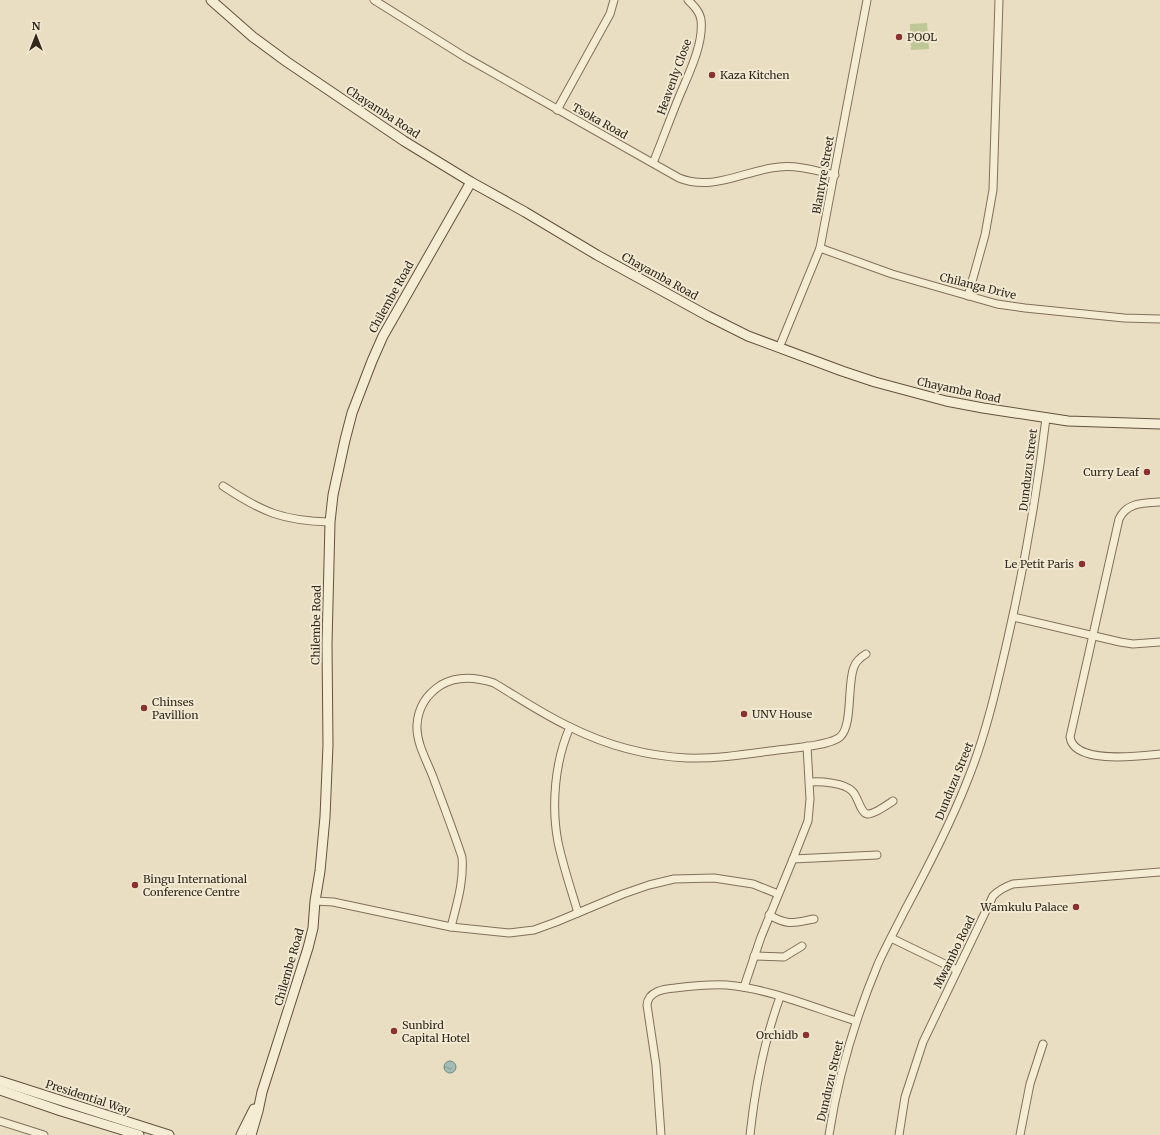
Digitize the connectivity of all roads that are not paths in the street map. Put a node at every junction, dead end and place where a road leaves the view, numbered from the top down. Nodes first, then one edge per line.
1 (211, 0) edge
2 (374, 0) edge
3 (614, 0) edge
4 (688, 0) edge
5 (867, 0) edge
6 (999, 0) edge
7 (557, 110) junction
8 (653, 163) junction
9 (835, 175) junction
10 (470, 182) junction
11 (820, 248) junction
12 (968, 296) junction
13 (1160, 319) edge
14 (779, 348) junction
15 (1046, 418) junction
16 (1160, 424) edge
17 (222, 486) dead end
18 (1160, 502) edge
19 (330, 522) junction
20 (1013, 618) junction
21 (1093, 636) junction
22 (1160, 642) edge
23 (866, 654) dead end
24 (570, 728) junction
25 (807, 746) junction
26 (1160, 754) edge
27 (810, 782) junction
28 (892, 801) dead end
29 (877, 855) dead end
30 (794, 860) junction
31 (1160, 872) edge
32 (778, 894) junction
33 (315, 901) junction
34 (578, 913) junction
35 (769, 915) junction
36 (814, 919) dead end
37 (451, 927) junction
38 (891, 938) junction
39 (802, 946) dead end
40 (754, 956) junction
41 (956, 970) junction
42 (744, 988) junction
43 (780, 997) junction
44 (856, 1021) junction
45 (1043, 1044) dead end
46 (0, 1081) edge
47 (0, 1090) edge
48 (262, 1092) junction
49 (0, 1121) edge
50 (44, 1135) edge
51 (139, 1135) edge
52 (169, 1135) edge
53 (240, 1135) edge
54 (250, 1135) edge
55 (661, 1135) edge
56 (750, 1135) edge
57 (829, 1135) edge
58 (899, 1135) edge
59 (1020, 1135) edge

1 - 10 main road, Chayamba Road
2 - 7 street, Tsoka Road
3 - 7 street
4 - 8 street, Heavenly Close
5 - 9 street, Blantyre Street
6 - 12 street
7 - 8 street, Tsoka Road
8 - 9 street, Tsoka Road
9 - 11 street, Blantyre Street
10 - 14 main road, Chayamba Road
10 - 19 main road, Chilembe Road
11 - 12 street, Chilanga Drive
11 - 14 street, Blantyre Street
12 - 13 street, Chilanga Drive
14 - 15 main road, Chayamba Road
15 - 16 main road, Chayamba Road
15 - 20 street, Dunduzu Street
17 - 19 street
18 - 21 street
19 - 33 main road, Chilembe Road
20 - 21 street
20 - 38 street, Dunduzu Street
21 - 22 street
21 - 26 street
23 - 25 street
24 - 25 street
24 - 34 street
24 - 37 street
25 - 27 street
27 - 28 street
27 - 30 street
29 - 30 street
30 - 32 street
31 - 41 street, Mwambo Road
32 - 34 street
32 - 35 street
33 - 37 street
33 - 48 main road, Chilembe Road
34 - 37 street
35 - 36 street
35 - 40 street
38 - 41 street
38 - 44 street, Dunduzu Street
39 - 40 street
40 - 42 street
41 - 58 street, Mwambo Road
42 - 43 street
42 - 55 street
43 - 44 street
43 - 56 street
44 - 57 street, Dunduzu Street
45 - 59 street
46 - 52 main road, Presidential Way
47 - 51 main road, Presidential Way
48 - 53 main road
48 - 54 main road
49 - 50 street

